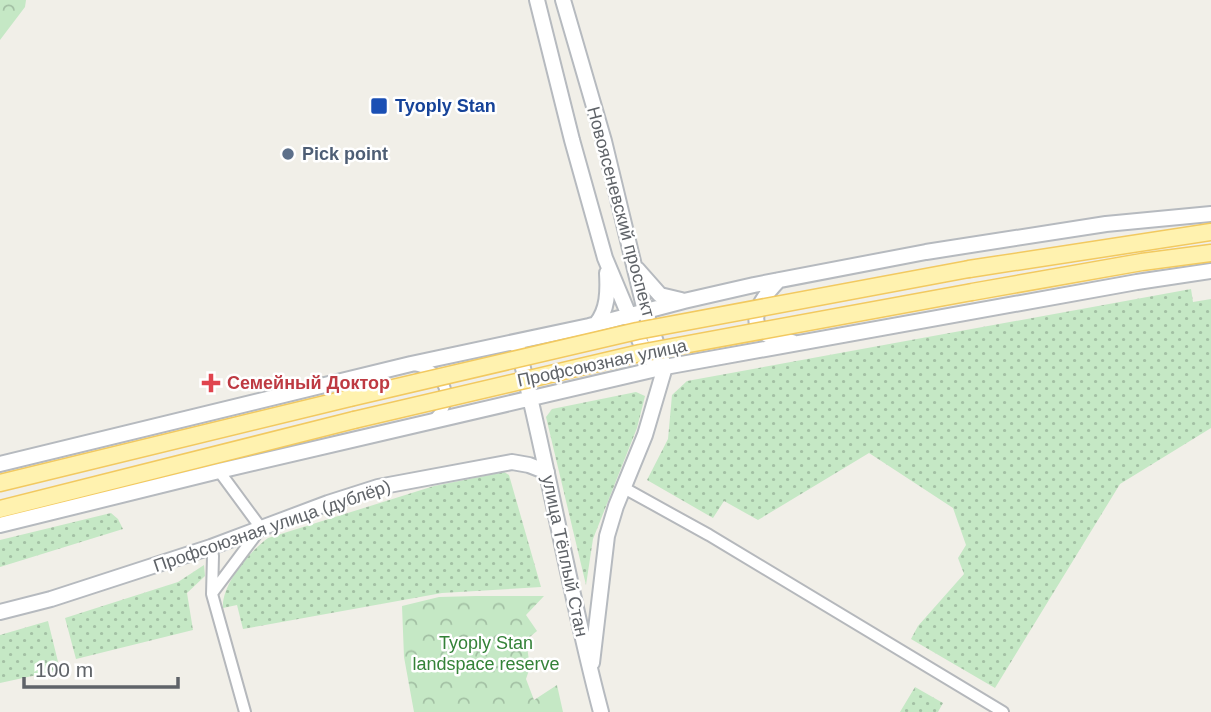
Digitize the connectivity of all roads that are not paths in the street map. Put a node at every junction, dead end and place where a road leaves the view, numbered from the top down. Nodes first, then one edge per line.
1 (537, 0) edge
2 (563, 0) edge
3 (1211, 214) edge
4 (1211, 232) edge
5 (1211, 253) edge
6 (606, 258) junction
7 (634, 265) junction
8 (1211, 271) edge
9 (779, 280) junction
10 (684, 301) junction
11 (646, 311) junction
12 (628, 316) junction
13 (596, 324) junction
14 (803, 343) junction
15 (516, 344) junction
16 (411, 364) junction
17 (665, 367) junction
18 (531, 399) junction
19 (427, 424) junction
20 (0, 464) edge
21 (219, 471) junction
22 (547, 472) junction
23 (0, 483) edge
24 (624, 488) junction
25 (0, 509) edge
26 (0, 525) edge
27 (261, 528) junction
28 (211, 547) junction
29 (212, 594) junction
30 (0, 612) edge
31 (591, 671) junction
32 (245, 712) edge
33 (601, 712) edge
34 (1003, 712) edge

1 - 6 main road, Новоясеневский проспект
2 - 7 main road, Новоясеневский проспект
3 - 9 main road, Профсоюзная улица
4 - 23 main road, Профсоюзная улица, bridge
5 - 25 main road, Профсоюзная улица, bridge
6 - 12 main road, Новоясеневский проспект
6 - 13 main road
7 - 10 main road
7 - 11 main road, Новоясеневский проспект
8 - 14 main road, Профсоюзная улица
9 - 10 main road, Профсоюзная улица
9 - 14 main road
10 - 11 main road, Профсоюзная улица
11 - 12 main road, Профсоюзная улица
11 - 17 main road, Новоясеневский проспект
12 - 13 main road, Профсоюзная улица
12 - 17 main road, Новоясеневский проспект
13 - 15 main road, Профсоюзная улица
14 - 17 main road, Профсоюзная улица
15 - 16 main road, Профсоюзная улица
15 - 18 main road, улица Тёплый Стан
16 - 19 street
16 - 20 main road, Профсоюзная улица
17 - 18 main road, Профсоюзная улица
17 - 24 main road
18 - 19 main road, Профсоюзная улица
18 - 22 main road, улица Тёплый Стан
19 - 21 main road, Профсоюзная улица
21 - 26 main road, Профсоюзная улица
21 - 27 street
22 - 27 main road, Профсоюзная улица (дублёр)
22 - 31 main road, улица Тёплый Стан
24 - 31 main road
24 - 34 street
27 - 28 main road, Профсоюзная улица (дублёр)
27 - 29 street
28 - 29 street
28 - 30 main road, Профсоюзная улица (дублёр)
29 - 32 street
31 - 33 main road, улица Тёплый Стан

